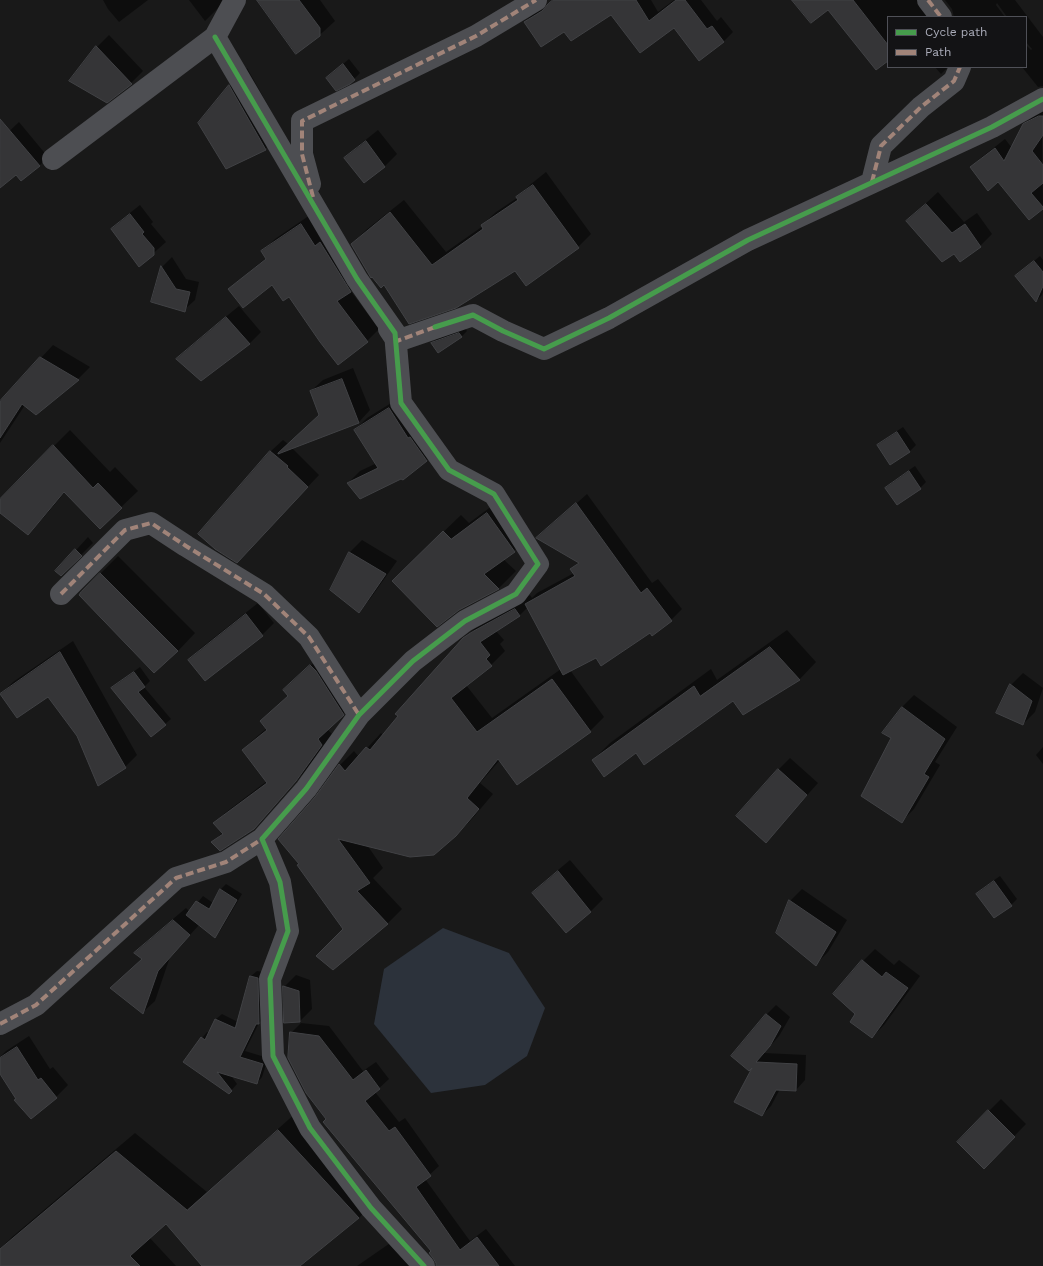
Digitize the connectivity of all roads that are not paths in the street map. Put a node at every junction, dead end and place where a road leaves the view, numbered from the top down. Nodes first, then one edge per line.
1 (235, 0) edge
2 (536, 0) edge
3 (928, 0) edge
4 (940, 16) edge
5 (215, 37) junction
6 (960, 68) edge
7 (1043, 99) edge
8 (53, 159) dead end
9 (872, 182) junction
10 (61, 594) dead end
11 (359, 714) junction
12 (262, 839) junction
13 (0, 1024) edge
14 (424, 1266) edge

1 - 5 street
2 - 9 street
3 - 4 street
5 - 8 street
5 - 11 street
6 - 9 street
7 - 9 street
10 - 11 street
11 - 12 street
12 - 13 street
12 - 14 street

